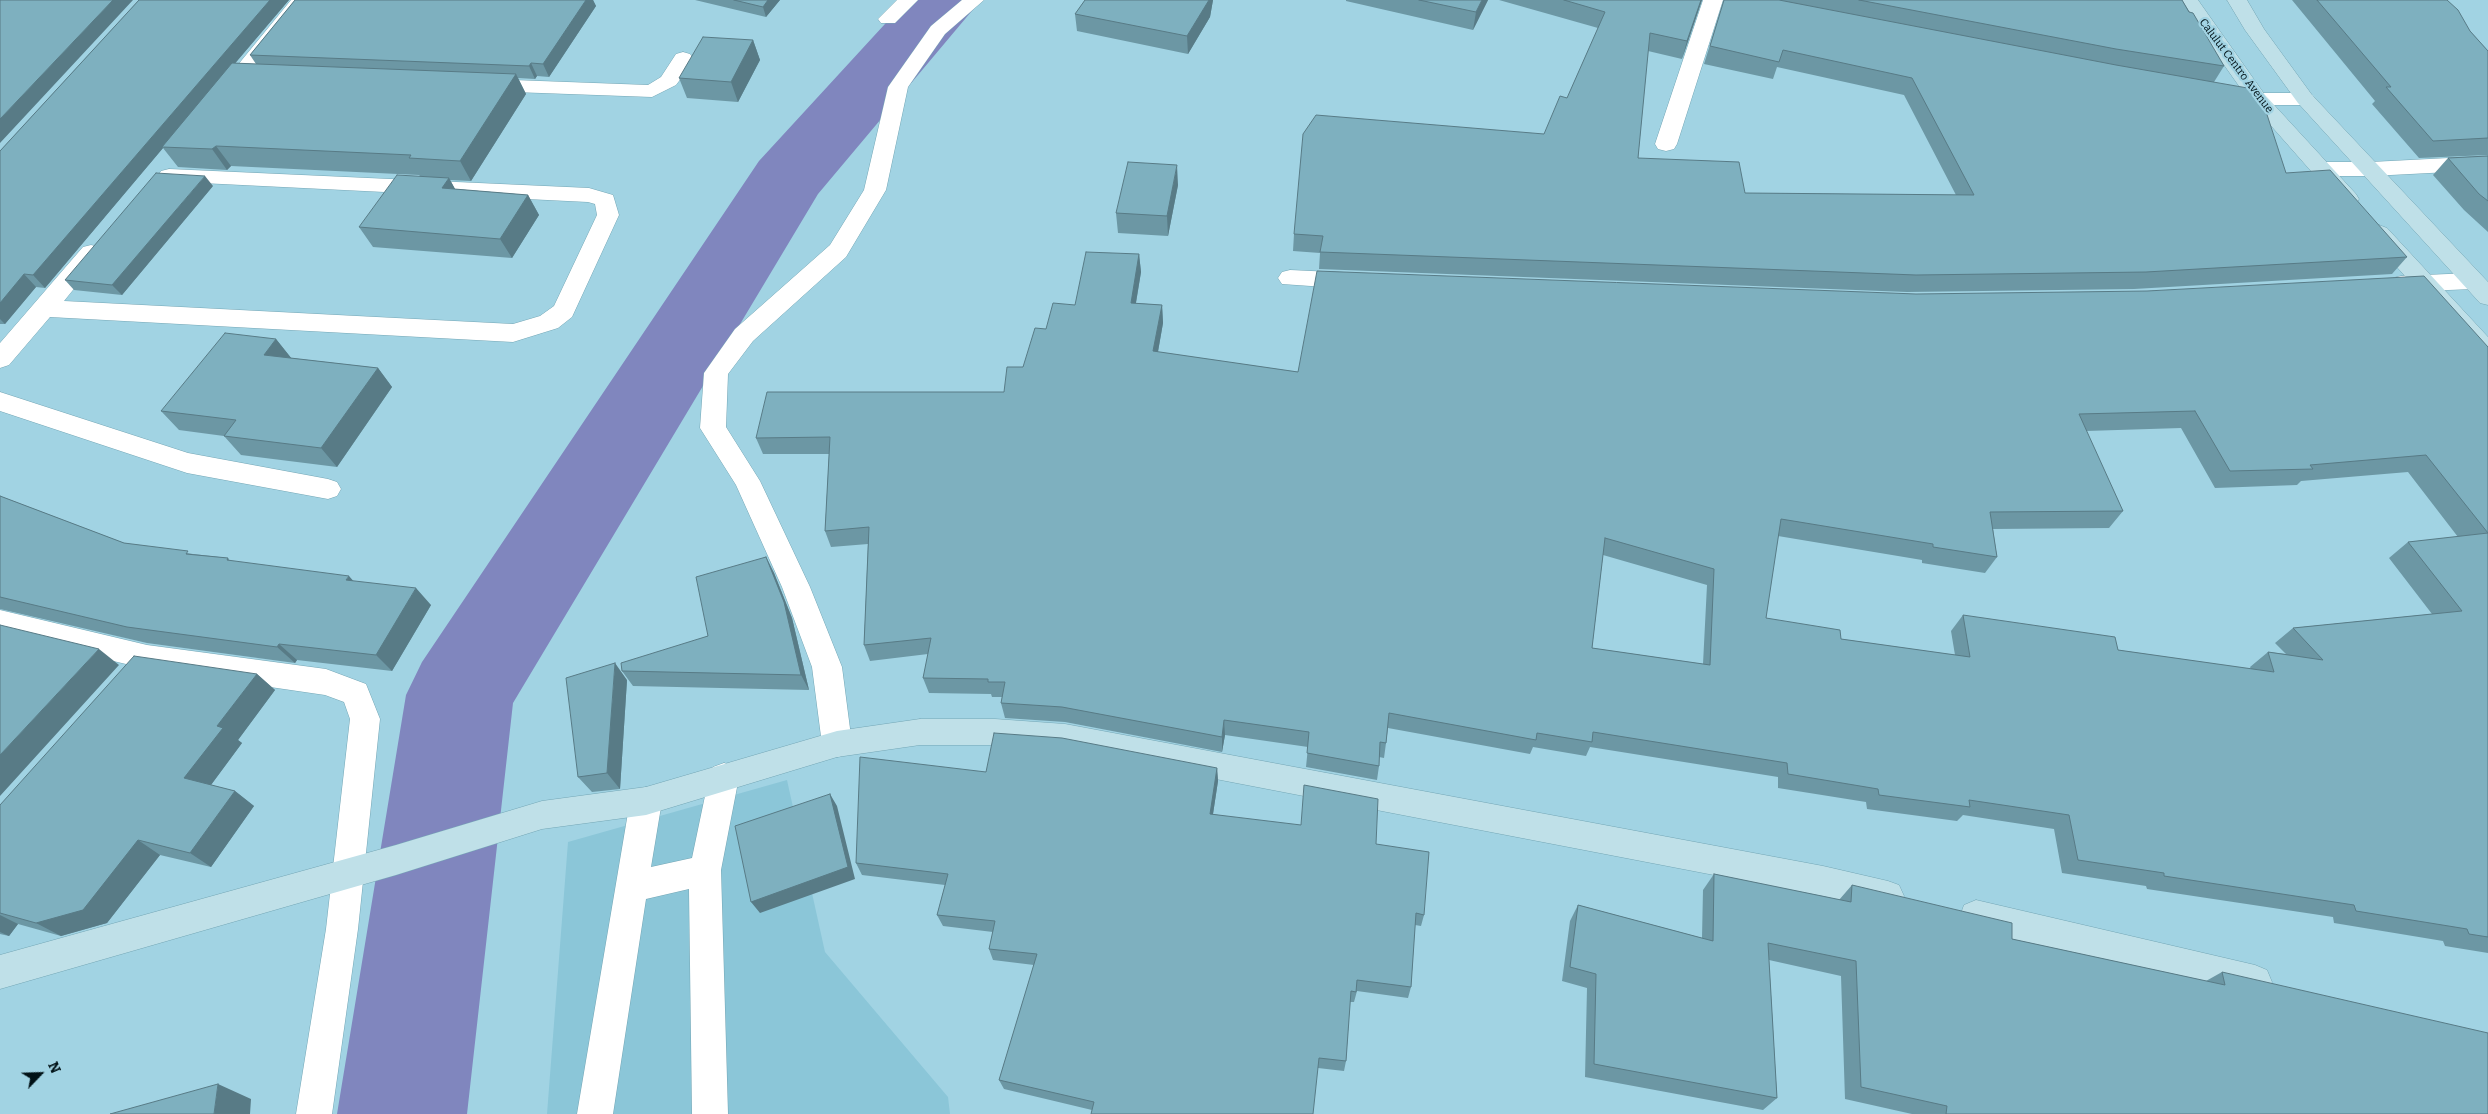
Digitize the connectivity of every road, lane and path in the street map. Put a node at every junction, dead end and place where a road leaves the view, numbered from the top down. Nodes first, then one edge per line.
1 (301, 0) edge
2 (908, 0) edge
3 (974, 0) edge
4 (1713, 0) edge
5 (2188, 0) edge
6 (2236, 0) edge
7 (888, 19) dead end
8 (683, 58) dead end
9 (239, 75) junction
10 (268, 76) edge
11 (465, 84) edge
12 (2211, 91) edge
13 (2258, 99) junction
14 (2305, 99) junction
15 (214, 106) edge
16 (1666, 144) dead end
17 (176, 152) edge
18 (2488, 163) edge
19 (2322, 170) junction
20 (2371, 170) junction
21 (107, 234) edge
22 (1290, 278) dead end
23 (1380, 282) edge
24 (2424, 284) junction
25 (2378, 285) edge
26 (2480, 289) edge
27 (45, 308) junction
28 (2488, 353) edge
29 (0, 359) edge
30 (0, 401) edge
31 (328, 489) dead end
32 (0, 622) edge
33 (837, 744) junction
34 (724, 777) junction
35 (646, 801) junction
36 (705, 870) junction
37 (348, 872) junction
38 (631, 888) junction
39 (0, 972) edge
40 (2287, 990) edge
41 (314, 1114) edge
42 (595, 1114) edge
43 (710, 1114) edge

1 - 9 street
2 - 7 street
3 - 33 street
4 - 16 street
5 - 13 street, Calulut Centro Avenue
6 - 14 street
8 - 11 street
9 - 10 street
9 - 15 street
12 - 13 street
13 - 14 street
13 - 19 street, Calulut Centro Avenue
14 - 20 street
17 - 27 street
18 - 20 street
19 - 20 street
19 - 24 street, Calulut Centro Avenue
20 - 26 street
21 - 27 street
22 - 23 street
24 - 25 street
24 - 26 street
24 - 28 street, Calulut Centro Avenue
27 - 29 street
30 - 31 street
32 - 37 street
33 - 34 street
33 - 40 street
34 - 35 street
34 - 36 street
35 - 37 street
35 - 38 street
36 - 38 street
36 - 43 street
37 - 39 street
37 - 41 street
38 - 42 street

